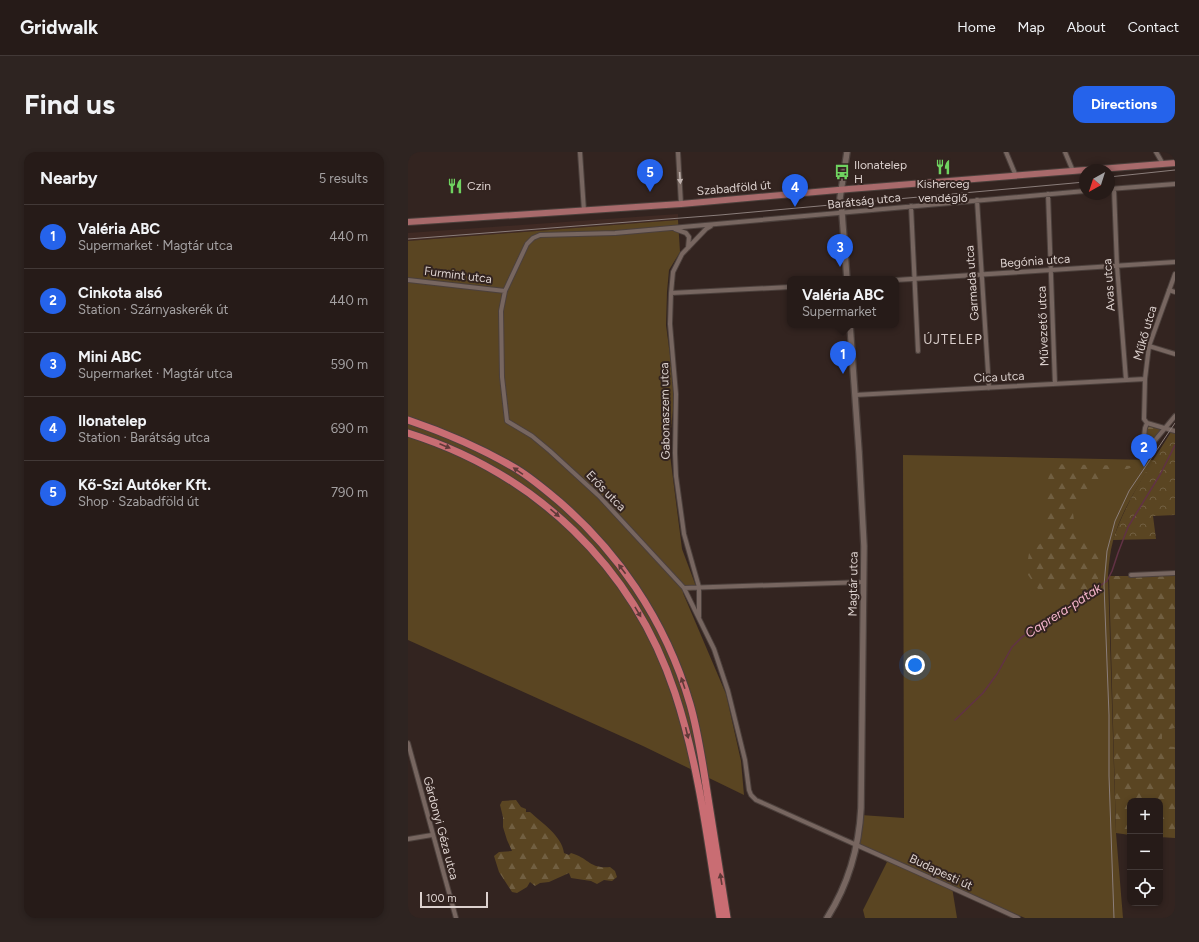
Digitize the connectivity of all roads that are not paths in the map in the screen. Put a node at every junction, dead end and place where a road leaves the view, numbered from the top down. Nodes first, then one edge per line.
1 (580, 152) edge
2 (678, 152) edge
3 (847, 152) edge
4 (1006, 152) edge
5 (1065, 152) edge
6 (1156, 152) edge
7 (1175, 163) edge
8 (1163, 164) junction
9 (1115, 168) edge
10 (1073, 171) junction
11 (1079, 171) edge
12 (1016, 176) junction
13 (1175, 184) edge
14 (1115, 189) edge
15 (841, 190) junction
16 (1079, 191) edge
17 (1048, 194) junction
18 (977, 200) junction
19 (1112, 200) edge
20 (681, 204) junction
21 (911, 206) junction
22 (584, 211) junction
23 (842, 213) junction
24 (408, 222) edge
25 (713, 224) junction
26 (672, 228) junction
27 (527, 244) joint
28 (688, 248) junction
29 (1175, 262) edge
30 (1117, 266) junction
31 (1050, 270) junction
32 (1175, 274) edge
33 (982, 275) junction
34 (847, 276) edge
35 (915, 279) junction
36 (408, 280) edge
37 (899, 280) edge
38 (787, 287) edge
39 (1169, 290) junction
40 (505, 291) junction
41 (1175, 292) edge
42 (670, 293) junction
43 (850, 328) edge
44 (1150, 346) junction
45 (918, 351) dead end
46 (1175, 354) edge
47 (1144, 379) junction
48 (1126, 380) junction
49 (1055, 384) junction
50 (989, 388) junction
51 (855, 395) junction
52 (1175, 416) edge
53 (408, 420) edge
54 (1147, 423) junction
55 (1165, 428) junction
56 (1175, 431) edge
57 (408, 433) edge
58 (1175, 573) edge
59 (1131, 574) dead end
60 (864, 582) junction
61 (699, 587) junction
62 (684, 588) junction
63 (699, 618) junction
64 (408, 743) edge
65 (432, 835) junction
66 (408, 840) edge
67 (856, 844) junction
68 (1003, 911) junction
69 (456, 918) edge
70 (720, 918) edge
71 (727, 918) edge
72 (827, 918) edge
73 (1004, 918) edge
74 (1018, 918) edge

1 - 22 street
2 -> 20 street
3 - 15 street
4 - 12 street
5 - 10 street
6 - 8 street
7 - 8 main road, Szabadföld út
8 - 9 main road, Szabadföld út
10 - 11 main road, Szabadföld út
10 - 12 main road, Szabadföld út
12 - 15 main road, Szabadföld út
13 - 14 street
15 - 20 main road, Szabadföld út
15 - 23 street
16 - 17 street, Barátság utca
17 - 18 street, Barátság utca
17 - 31 street, Művezető utca
18 - 21 street, Barátság utca
18 - 33 street, Garmada utca
19 - 30 street, Avas utca
20 - 22 main road, Szabadföld út
21 - 23 street, Barátság utca
21 - 35 street
22 - 24 main road, Szabadföld út
23 - 25 street, Barátság utca
23 - 34 street
25 - 26 street, Barátság utca
25 - 28 street, Gabonaszem utca
26 - 27 street, Barátság utca
26 - 28 street
27 - 40 street, Erős utca
28 - 42 street, Gabonaszem utca
29 - 30 street, Begónia utca
30 - 31 street, Begónia utca
30 - 48 street, Avas utca
31 - 33 street, Begónia utca
31 - 49 street, Művezető utca
32 - 39 street, Műkő utca
33 - 35 street, Begónia utca
33 - 50 street, Garmada utca
35 - 37 street, Begónia utca
35 - 45 street
36 - 40 street, Furmint utca
38 - 42 street
39 - 41 street
39 - 44 street, Műkő utca
40 - 62 street, Erős utca
42 - 61 street, Gabonaszem utca
43 - 51 street, Magtár utca
44 - 46 street
44 - 47 street, Műkő utca
47 - 48 street, Cica utca
47 - 54 street, Műkő utca
48 - 49 street, Cica utca
49 - 50 street, Cica utca
50 - 51 street, Cica utca
51 - 60 street, Magtár utca
52 - 55 street
71 -> 53 highway
54 - 55 street
54 - 55 street, Műkő utca
55 - 56 street
57 -> 70 highway
58 - 59 street
60 - 61 street
60 - 67 street, Magtár utca
61 - 62 street
61 - 63 street, Gabonaszem utca
62 - 63 street
63 - 67 street, Budapesti út
64 - 65 street, Gárdonyi Géza utca
65 - 66 street
65 - 69 street, Gárdonyi Géza utca
67 - 68 street, Budapesti út
67 - 72 street, Magtár utca
68 - 73 street
68 - 74 street, Budapesti út

